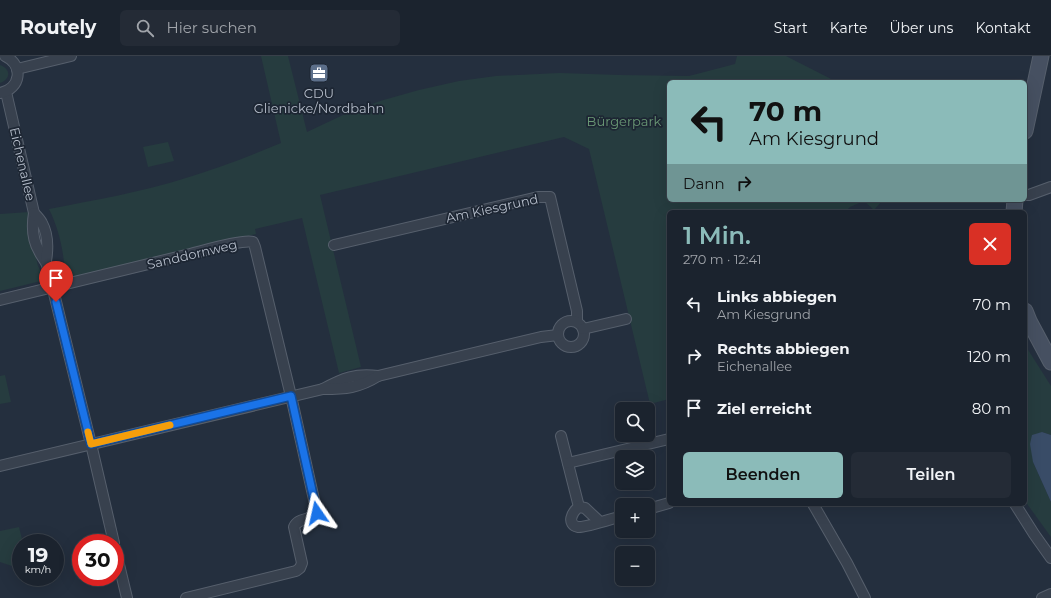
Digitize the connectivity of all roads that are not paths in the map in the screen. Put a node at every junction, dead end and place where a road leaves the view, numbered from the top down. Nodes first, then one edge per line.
1 (5, 56) edge
2 (71, 56) edge
3 (1041, 56) edge
4 (17, 69) junction
5 (3, 92) edge
6 (1027, 122) edge
7 (1051, 187) edge
8 (1027, 195) edge
9 (334, 245) dead end
10 (53, 288) junction
11 (0, 300) edge
12 (1027, 316) edge
13 (626, 319) dead end
14 (580, 325) junction
15 (558, 335) junction
16 (1051, 362) edge
17 (291, 396) junction
18 (561, 436) dead end
19 (667, 439) edge
20 (91, 444) junction
21 (568, 463) junction
22 (0, 466) edge
23 (667, 504) edge
24 (814, 506) edge
25 (1015, 506) edge
26 (579, 507) junction
27 (655, 507) edge
28 (615, 518) edge
29 (600, 522) junction
30 (112, 534) edge
31 (1051, 558) edge
32 (123, 586) edge
33 (1051, 594) edge
34 (126, 598) edge
35 (186, 598) edge
36 (865, 598) edge
37 (1042, 598) edge

1 - 4 street
2 - 4 street
3 - 6 street
4 - 5 street
5 - 10 street, Eichenallee
7 - 8 street
9 - 14 street, Am Kiesgrund
10 - 11 street, Sanddornweg
10 - 17 street, Sanddornweg
10 - 20 street, Eichenallee
12 - 16 street
13 - 14 street
14 - 15 street
14 - 15 street
15 - 17 street
17 - 20 street
17 - 35 street
18 - 21 street
19 - 21 street
20 - 22 street
20 - 30 street, Eichenallee
21 - 26 street
23 - 27 street
24 - 36 street
25 - 31 street
26 - 29 street
26 - 29 street
28 - 29 street
32 - 34 street
33 - 37 street

